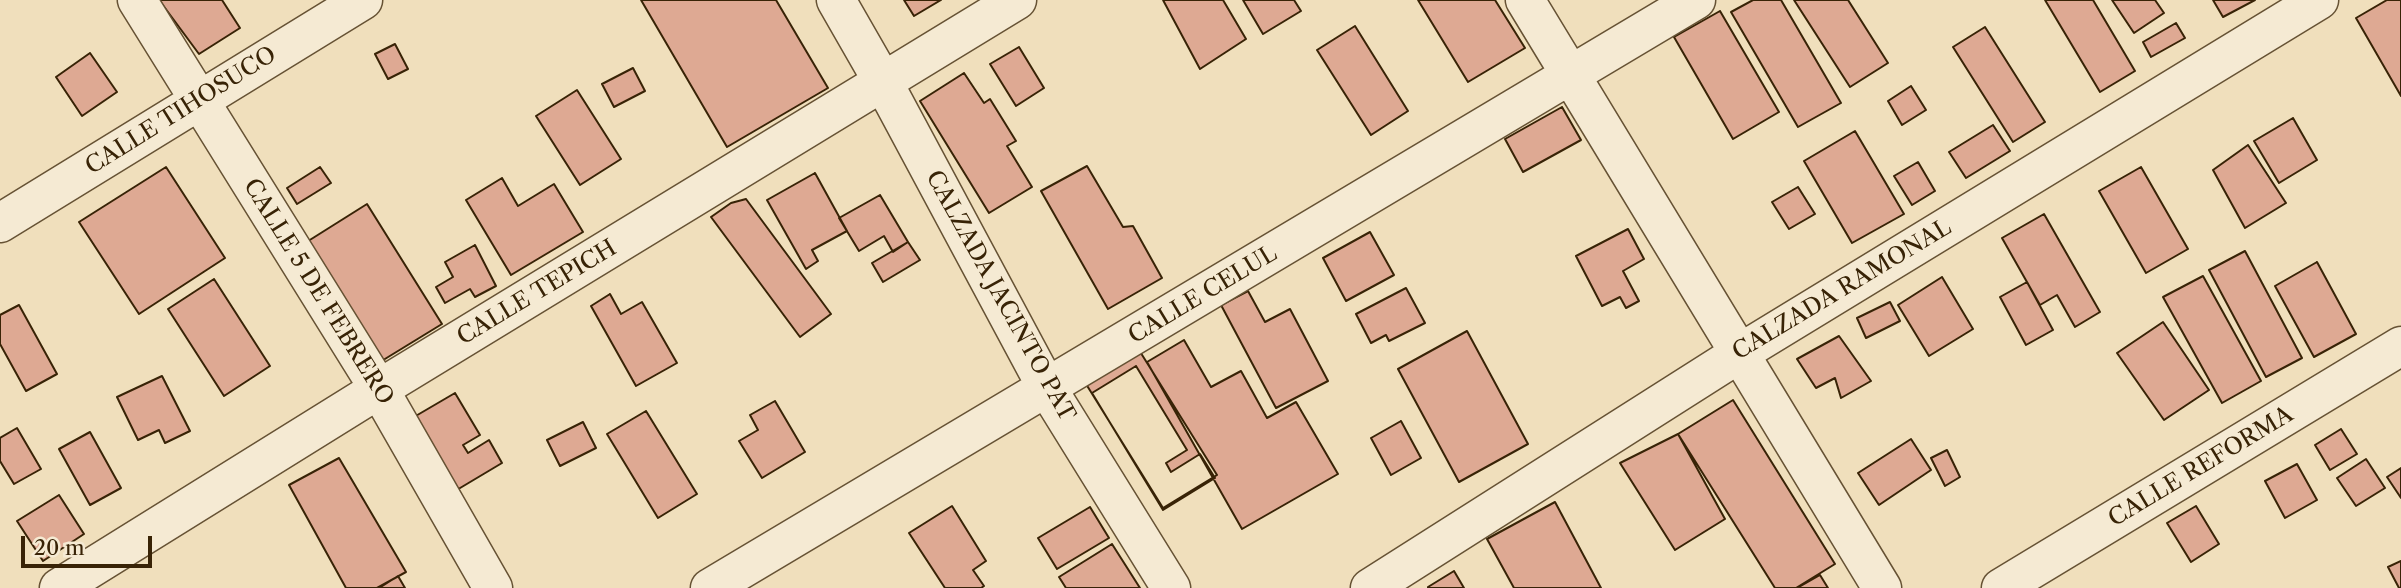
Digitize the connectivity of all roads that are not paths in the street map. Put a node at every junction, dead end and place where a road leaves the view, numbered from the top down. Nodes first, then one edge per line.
1 (137, 0) edge
2 (363, 0) edge
3 (836, 0) edge
4 (1017, 0) edge
5 (1525, 0) edge
6 (1696, 0) edge
7 (2319, 0) edge
8 (1572, 75) junction
9 (883, 82) junction
10 (199, 99) junction
11 (0, 223) edge
12 (2401, 346) edge
13 (1740, 353) junction
14 (1047, 388) junction
15 (379, 389) junction
16 (59, 588) edge
17 (493, 588) edge
18 (710, 588) edge
19 (1171, 588) edge
20 (1370, 588) edge
21 (1882, 588) edge
22 (2001, 588) edge

1 - 10 street, CALLE 5 DE FEBRERO
2 - 10 street, CALLE TIHOSUCO
3 - 9 street, CALZADA JACINTO PAT
4 - 9 street, CALLE TEPICH
5 - 8 street
6 - 8 street, CALLE CELUL
7 - 13 street, CALZADA RAMONAL
8 - 13 street
8 - 14 street, CALLE CELUL
9 - 14 street, CALZADA JACINTO PAT
9 - 15 street, CALLE TEPICH
10 - 11 street, CALLE TIHOSUCO
10 - 15 street, CALLE 5 DE FEBRERO
12 - 22 street, CALLE REFORMA
13 - 20 street, CALZADA RAMONAL
13 - 21 street
14 - 18 street, CALLE CELUL
14 - 19 street, CALZADA JACINTO PAT
15 - 16 street, CALLE TEPICH
15 - 17 street, CALLE 5 DE FEBRERO

